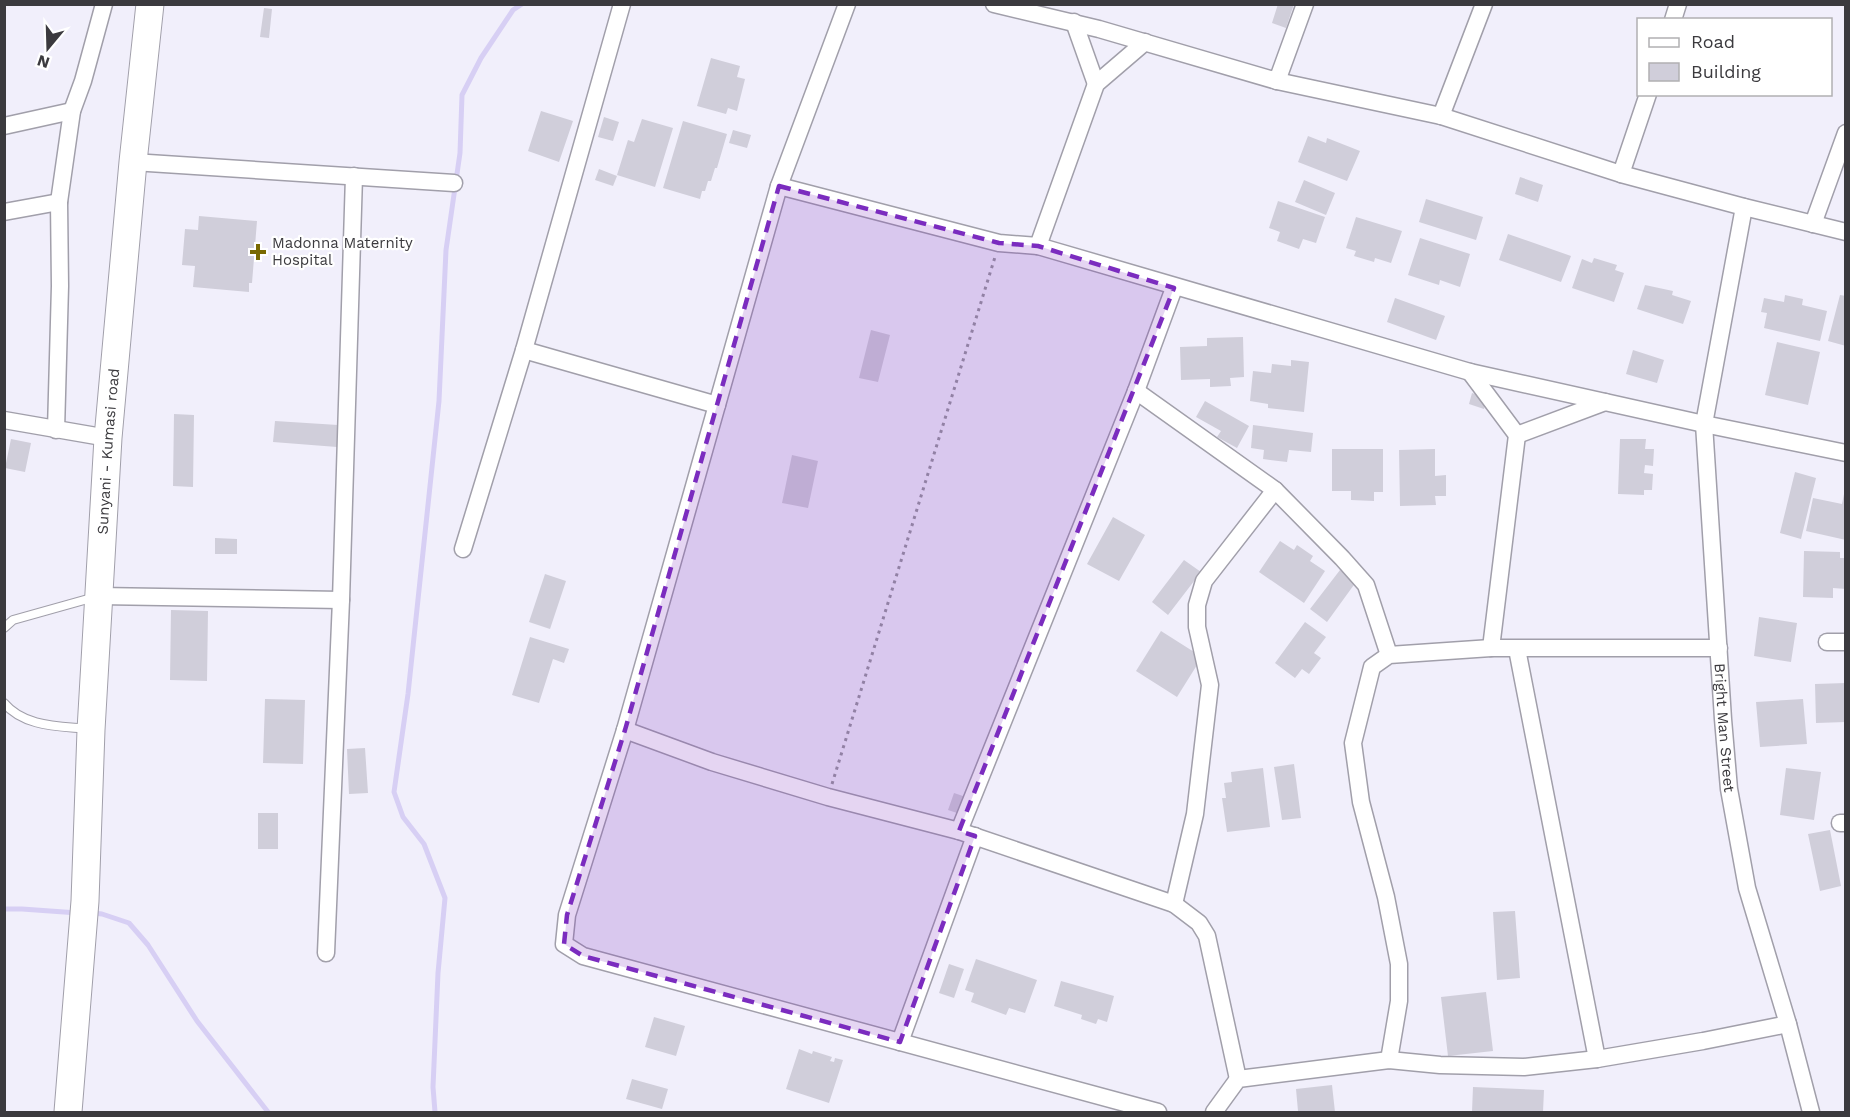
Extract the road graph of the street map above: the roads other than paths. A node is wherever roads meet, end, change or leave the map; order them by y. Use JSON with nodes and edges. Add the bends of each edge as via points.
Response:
{"nodes":[{"id":1,"x":104,"y":4,"type":"edge"},
{"id":2,"x":150,"y":4,"type":"edge"},
{"id":3,"x":622,"y":4,"type":"edge"},
{"id":4,"x":846,"y":4,"type":"edge"},
{"id":5,"x":994,"y":4,"type":"edge"},
{"id":6,"x":1305,"y":4,"type":"edge"},
{"id":7,"x":1484,"y":4,"type":"edge"},
{"id":8,"x":1042,"y":10,"type":"edge"},
{"id":9,"x":1074,"y":22,"type":"junction"},
{"id":10,"x":1145,"y":42,"type":"junction"},
{"id":11,"x":1277,"y":81,"type":"junction"},
{"id":12,"x":1096,"y":84,"type":"junction"},
{"id":13,"x":1647,"y":96,"type":"edge"},
{"id":14,"x":72,"y":111,"type":"junction"},
{"id":15,"x":1441,"y":116,"type":"junction"},
{"id":16,"x":4,"y":126,"type":"edge"},
{"id":17,"x":1845,"y":133,"type":"edge"},
{"id":18,"x":133,"y":162,"type":"junction"},
{"id":19,"x":1621,"y":174,"type":"junction"},
{"id":20,"x":354,"y":176,"type":"junction"},
{"id":21,"x":454,"y":183,"type":"dead end"},
{"id":22,"x":779,"y":186,"type":"junction"},
{"id":23,"x":58,"y":202,"type":"junction"},
{"id":24,"x":1744,"y":207,"type":"junction"},
{"id":25,"x":4,"y":212,"type":"edge"},
{"id":26,"x":1813,"y":224,"type":"junction"},
{"id":27,"x":1845,"y":232,"type":"edge"},
{"id":28,"x":1038,"y":246,"type":"junction"},
{"id":29,"x":1174,"y":288,"type":"junction"},
{"id":30,"x":524,"y":350,"type":"junction"},
{"id":31,"x":1470,"y":372,"type":"junction"},
{"id":32,"x":1136,"y":391,"type":"junction"},
{"id":33,"x":1605,"y":402,"type":"junction"},
{"id":34,"x":717,"y":405,"type":"junction"},
{"id":35,"x":4,"y":420,"type":"edge"},
{"id":36,"x":1704,"y":424,"type":"junction"},
{"id":37,"x":56,"y":430,"type":"junction"},
{"id":38,"x":1516,"y":435,"type":"junction"},
{"id":39,"x":108,"y":438,"type":"junction"},
{"id":40,"x":1845,"y":453,"type":"edge"},
{"id":41,"x":1275,"y":490,"type":"junction"},
{"id":42,"x":463,"y":549,"type":"dead end"},
{"id":43,"x":99,"y":596,"type":"junction"},
{"id":44,"x":341,"y":600,"type":"junction"},
{"id":45,"x":4,"y":628,"type":"edge"},
{"id":46,"x":1827,"y":642,"type":"dead end"},
{"id":47,"x":1845,"y":642,"type":"edge"},
{"id":48,"x":1491,"y":648,"type":"junction"},
{"id":49,"x":1719,"y":648,"type":"junction"},
{"id":50,"x":1517,"y":649,"type":"junction"},
{"id":51,"x":1389,"y":655,"type":"junction"},
{"id":52,"x":4,"y":703,"type":"edge"},
{"id":53,"x":91,"y":730,"type":"junction"},
{"id":54,"x":625,"y":730,"type":"junction"},
{"id":55,"x":967,"y":834,"type":"junction"},
{"id":56,"x":1174,"y":904,"type":"junction"},
{"id":57,"x":326,"y":952,"type":"dead end"},
{"id":58,"x":1788,"y":1024,"type":"junction"},
{"id":59,"x":900,"y":1042,"type":"junction"},
{"id":60,"x":1597,"y":1059,"type":"junction"},
{"id":61,"x":1389,"y":1060,"type":"junction"},
{"id":62,"x":1238,"y":1079,"type":"junction"},
{"id":63,"x":68,"y":1113,"type":"edge"},
{"id":64,"x":1158,"y":1113,"type":"edge"},
{"id":65,"x":1214,"y":1113,"type":"edge"},
{"id":66,"x":1811,"y":1113,"type":"edge"}],
"edges":[{"from":1,"to":14,"type":"street"},
{"from":2,"to":18,"type":"main road","name":"Sunyani - Kumasi road"},
{"from":3,"to":30,"type":"street"},
{"from":4,"to":22,"type":"street"},
{"from":5,"to":8,"type":"street"},
{"from":6,"to":11,"type":"street"},
{"from":7,"to":15,"type":"street"},
{"from":8,"to":9,"type":"street"},
{"from":9,"to":10,"type":"street"},
{"from":9,"to":12,"type":"street"},
{"from":10,"to":11,"type":"street"},
{"from":10,"to":12,"type":"street"},
{"from":11,"to":15,"type":"street"},
{"from":12,"to":28,"type":"street"},
{"from":13,"to":19,"type":"street"},
{"from":14,"to":16,"type":"street"},
{"from":14,"to":23,"type":"street"},
{"from":15,"to":19,"type":"street"},
{"from":17,"to":26,"type":"street"},
{"from":18,"to":20,"type":"street"},
{"from":18,"to":39,"type":"main road","name":"Sunyani - Kumasi road"},
{"from":19,"to":24,"type":"street"},
{"from":20,"to":21,"type":"street"},
{"from":20,"to":44,"type":"street"},
{"from":22,"to":28,"type":"street","via":[[999,243]]},
{"from":22,"to":34,"type":"street"},
{"from":23,"to":25,"type":"street"},
{"from":23,"to":37,"type":"street"},
{"from":24,"to":26,"type":"street"},
{"from":24,"to":36,"type":"street","name":"Bright Man Street"},
{"from":26,"to":27,"type":"street"},
{"from":28,"to":29,"type":"street"},
{"from":29,"to":31,"type":"street"},
{"from":29,"to":32,"type":"street"},
{"from":30,"to":34,"type":"street"},
{"from":30,"to":42,"type":"street"},
{"from":31,"to":33,"type":"street"},
{"from":31,"to":38,"type":"street"},
{"from":32,"to":41,"type":"street"},
{"from":32,"to":55,"type":"street"},
{"from":33,"to":36,"type":"street"},
{"from":33,"to":38,"type":"street"},
{"from":34,"to":54,"type":"street"},
{"from":35,"to":37,"type":"street"},
{"from":36,"to":40,"type":"street"},
{"from":36,"to":49,"type":"street","name":"Bright Man Street"},
{"from":37,"to":39,"type":"street"},
{"from":38,"to":48,"type":"street"},
{"from":39,"to":43,"type":"main road","name":"Sunyani - Kumasi road"},
{"from":41,"to":51,"type":"street","via":[[1366,585]]},
{"from":41,"to":56,"type":"street","via":[[1204,580],[1197,605],[1197,627],[1210,685],[1195,814]]},
{"from":43,"to":44,"type":"street"},
{"from":43,"to":45,"type":"lane","via":[[13,620]]},
{"from":43,"to":53,"type":"main road","name":"Sunyani - Kumasi road"},
{"from":44,"to":57,"type":"street"},
{"from":46,"to":47,"type":"street"},
{"from":48,"to":50,"type":"street"},
{"from":48,"to":51,"type":"street"},
{"from":49,"to":50,"type":"street"},
{"from":49,"to":58,"type":"street","name":"Bright Man Street","via":[[1729,789],[1747,888]]},
{"from":50,"to":60,"type":"street"},
{"from":51,"to":61,"type":"street","via":[[1372,667],[1353,743],[1361,802],[1400,964],[1399,1001]]},
{"from":52,"to":53,"type":"lane","via":[[36,723]]},
{"from":53,"to":63,"type":"main road","name":"Sunyani - Kumasi road","via":[[84,914]]},
{"from":54,"to":55,"type":"street","via":[[712,762]]},
{"from":54,"to":59,"type":"street","via":[[567,915],[564,944],[583,956]]},
{"from":55,"to":56,"type":"street"},
{"from":55,"to":59,"type":"street"},
{"from":56,"to":62,"type":"street","via":[[1199,923],[1207,936]]},
{"from":58,"to":60,"type":"street"},
{"from":58,"to":66,"type":"street","name":"Bright Man Street"},
{"from":59,"to":64,"type":"street"},
{"from":60,"to":61,"type":"street","via":[[1524,1068]]},
{"from":61,"to":62,"type":"street"},
{"from":62,"to":65,"type":"street"}]}
